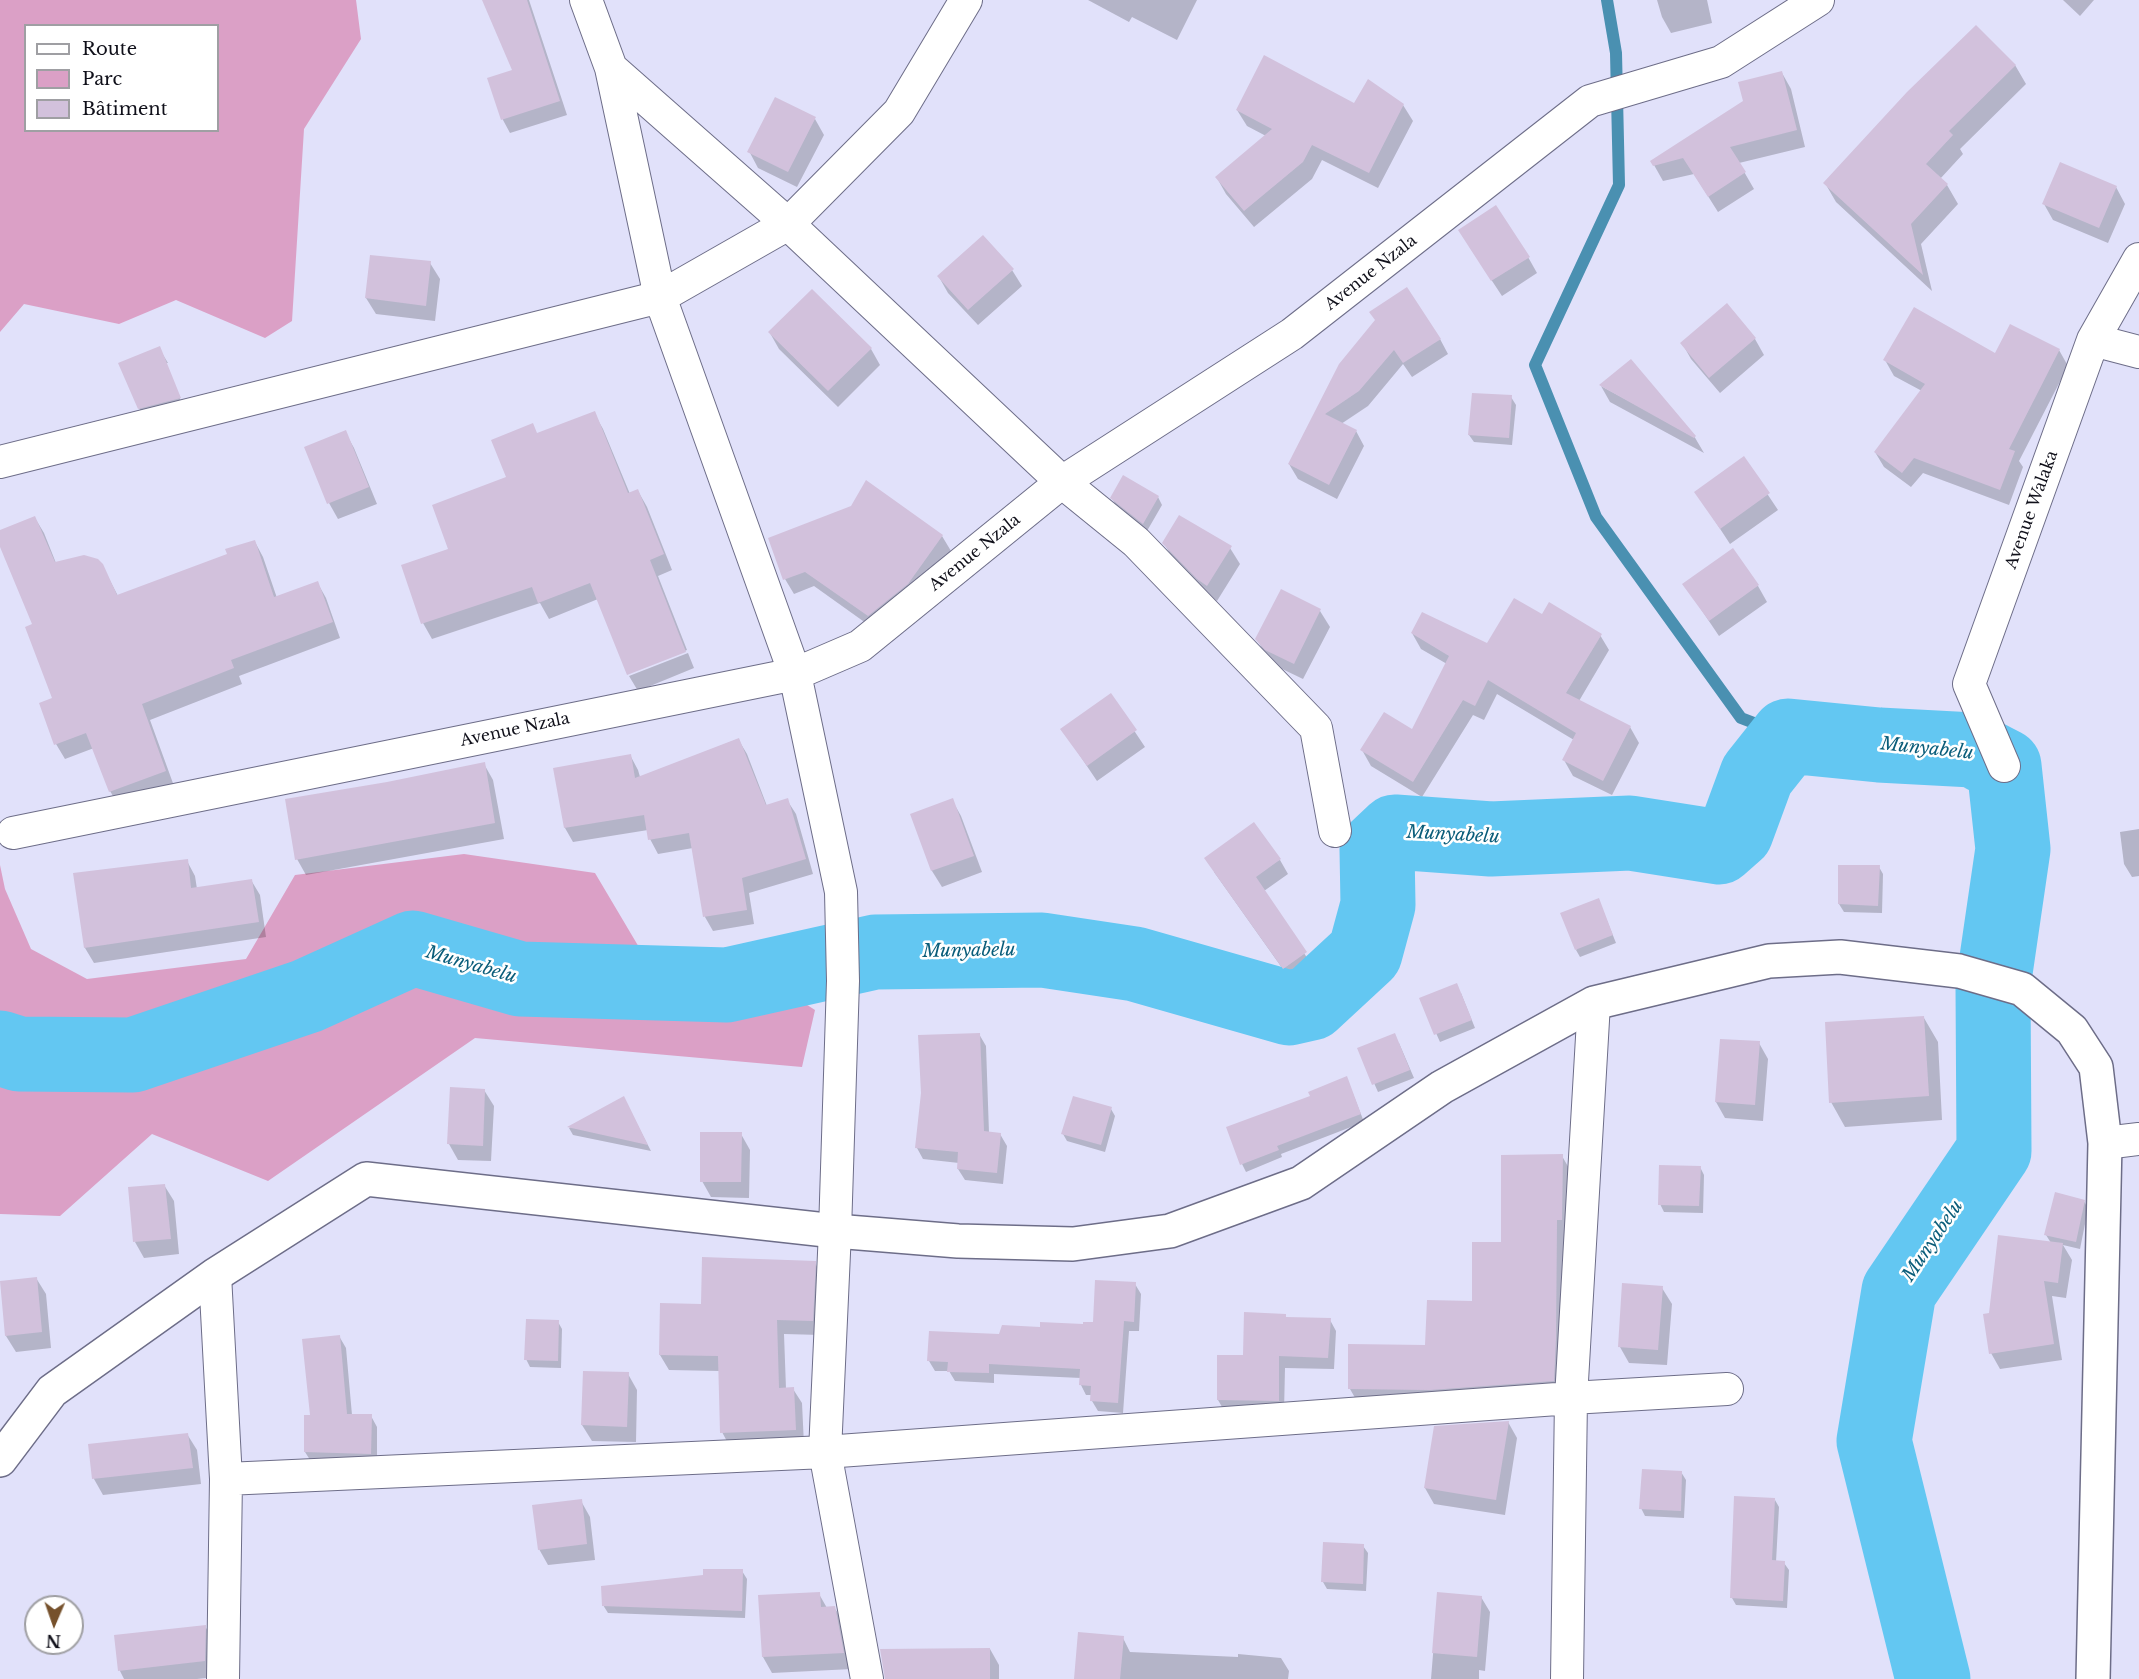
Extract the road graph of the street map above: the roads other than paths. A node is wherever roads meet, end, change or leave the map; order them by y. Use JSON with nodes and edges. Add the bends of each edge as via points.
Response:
{"nodes":[{"id":1,"x":586,"y":0,"type":"edge"},
{"id":2,"x":966,"y":0,"type":"edge"},
{"id":3,"x":1818,"y":0,"type":"edge"},
{"id":4,"x":611,"y":68,"type":"junction"},
{"id":5,"x":788,"y":224,"type":"junction"},
{"id":6,"x":2139,"y":259,"type":"edge"},
{"id":7,"x":660,"y":297,"type":"junction"},
{"id":8,"x":2093,"y":340,"type":"junction"},
{"id":9,"x":2139,"y":352,"type":"edge"},
{"id":10,"x":0,"y":462,"type":"edge"},
{"id":11,"x":1062,"y":482,"type":"junction"},
{"id":12,"x":795,"y":674,"type":"junction"},
{"id":13,"x":2004,"y":766,"type":"dead end"},
{"id":14,"x":1335,"y":831,"type":"dead end"},
{"id":15,"x":13,"y":832,"type":"dead end"},
{"id":16,"x":1594,"y":1003,"type":"junction"},
{"id":17,"x":2139,"y":1139,"type":"edge"},
{"id":18,"x":2105,"y":1143,"type":"junction"},
{"id":19,"x":835,"y":1231,"type":"junction"},
{"id":20,"x":215,"y":1275,"type":"junction"},
{"id":21,"x":1727,"y":1389,"type":"dead end"},
{"id":22,"x":1571,"y":1398,"type":"junction"},
{"id":23,"x":825,"y":1452,"type":"junction"},
{"id":24,"x":0,"y":1460,"type":"edge"},
{"id":25,"x":226,"y":1479,"type":"junction"},
{"id":26,"x":223,"y":1679,"type":"edge"},
{"id":27,"x":867,"y":1679,"type":"edge"},
{"id":28,"x":1567,"y":1679,"type":"edge"},
{"id":29,"x":2093,"y":1679,"type":"edge"}],
"edges":[{"from":1,"to":4,"type":"street"},
{"from":2,"to":5,"type":"street","via":[[899,112]]},
{"from":3,"to":11,"type":"street","name":"Avenue Nzala","via":[[1721,62],[1590,101],[1292,334]]},
{"from":4,"to":5,"type":"street"},
{"from":4,"to":7,"type":"street"},
{"from":5,"to":7,"type":"street"},
{"from":5,"to":11,"type":"street"},
{"from":6,"to":8,"type":"street","name":"Avenue Walaka"},
{"from":7,"to":10,"type":"street"},
{"from":7,"to":12,"type":"street"},
{"from":8,"to":9,"type":"street"},
{"from":8,"to":13,"type":"street","name":"Avenue Walaka","via":[[1969,684]]},
{"from":11,"to":12,"type":"street","name":"Avenue Nzala","via":[[860,646]]},
{"from":11,"to":14,"type":"street","via":[[1136,542],[1316,728]]},
{"from":12,"to":15,"type":"street","name":"Avenue Nzala"},
{"from":12,"to":19,"type":"street","via":[[841,892],[843,981]]},
{"from":16,"to":18,"type":"street","via":[[1769,960],[1840,957],[1959,971],[2022,988],[2072,1030],[2096,1067]]},
{"from":16,"to":19,"type":"street","via":[[1442,1087],[1301,1183],[1170,1231],[1073,1244],[957,1241]]},
{"from":16,"to":22,"type":"street"},
{"from":17,"to":18,"type":"street"},
{"from":18,"to":29,"type":"street"},
{"from":19,"to":20,"type":"street","via":[[366,1179]]},
{"from":19,"to":23,"type":"street"},
{"from":20,"to":24,"type":"street","via":[[52,1391]]},
{"from":20,"to":25,"type":"street"},
{"from":21,"to":22,"type":"street"},
{"from":22,"to":23,"type":"street"},
{"from":22,"to":28,"type":"street"},
{"from":23,"to":25,"type":"street"},
{"from":23,"to":27,"type":"street"},
{"from":25,"to":26,"type":"street"}]}
